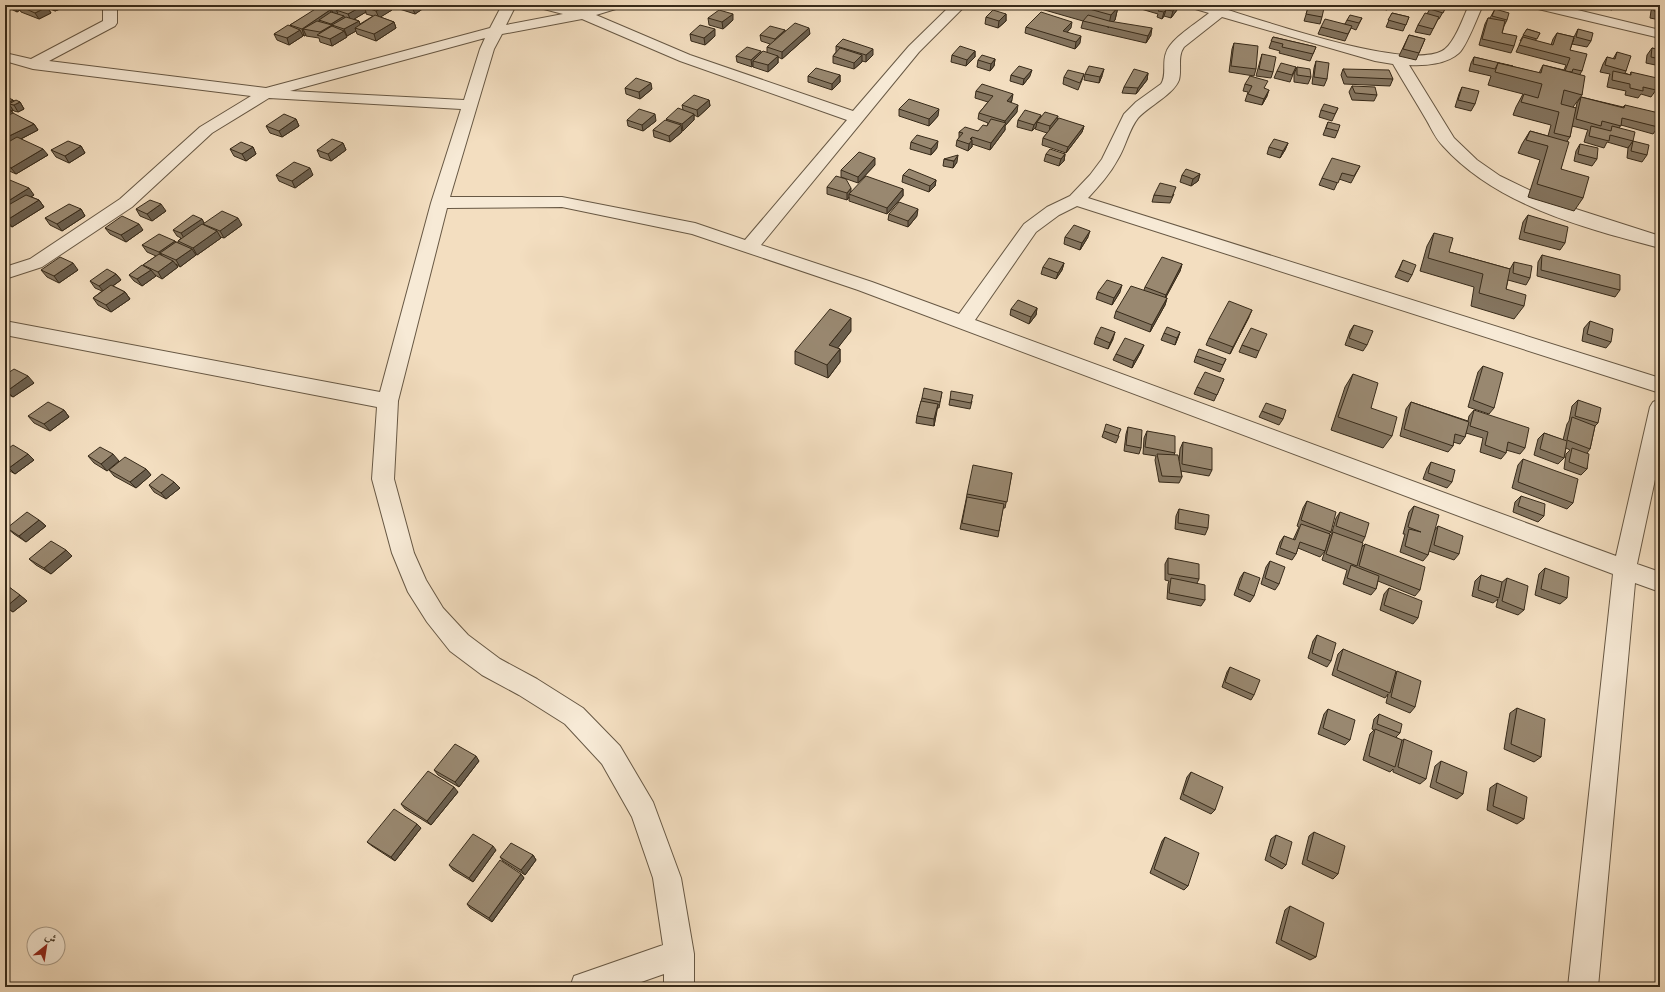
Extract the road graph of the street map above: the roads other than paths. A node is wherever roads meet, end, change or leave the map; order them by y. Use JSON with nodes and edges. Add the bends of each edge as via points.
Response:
{"nodes":[{"id":1,"x":110,"y":5,"type":"edge"},
{"id":2,"x":509,"y":5,"type":"edge"},
{"id":3,"x":544,"y":5,"type":"edge"},
{"id":4,"x":614,"y":5,"type":"edge"},
{"id":5,"x":959,"y":5,"type":"edge"},
{"id":6,"x":1197,"y":5,"type":"edge"},
{"id":7,"x":1476,"y":5,"type":"edge"},
{"id":8,"x":1539,"y":5,"type":"edge"},
{"id":9,"x":1220,"y":12,"type":"junction"},
{"id":10,"x":583,"y":14,"type":"junction"},
{"id":11,"x":496,"y":31,"type":"junction"},
{"id":12,"x":1660,"y":34,"type":"edge"},
{"id":13,"x":5,"y":57,"type":"edge"},
{"id":14,"x":1399,"y":61,"type":"junction"},
{"id":15,"x":33,"y":64,"type":"junction"},
{"id":16,"x":267,"y":93,"type":"junction"},
{"id":17,"x":470,"y":105,"type":"junction"},
{"id":18,"x":857,"y":118,"type":"junction"},
{"id":19,"x":1076,"y":200,"type":"junction"},
{"id":20,"x":440,"y":203,"type":"junction"},
{"id":21,"x":1660,"y":242,"type":"edge"},
{"id":22,"x":750,"y":246,"type":"junction"},
{"id":23,"x":5,"y":273,"type":"edge"},
{"id":24,"x":963,"y":322,"type":"junction"},
{"id":25,"x":5,"y":328,"type":"edge"},
{"id":26,"x":1660,"y":386,"type":"edge"},
{"id":27,"x":388,"y":401,"type":"junction"},
{"id":28,"x":1660,"y":407,"type":"edge"},
{"id":29,"x":1625,"y":568,"type":"junction"},
{"id":30,"x":1660,"y":582,"type":"edge"},
{"id":31,"x":679,"y":954,"type":"junction"},
{"id":32,"x":585,"y":987,"type":"edge"},
{"id":33,"x":680,"y":987,"type":"edge"},
{"id":34,"x":1583,"y":987,"type":"edge"}],
"edges":[{"from":1,"to":15,"type":"street","via":[[110,23]]},
{"from":2,"to":11,"type":"street"},
{"from":3,"to":10,"type":"street"},
{"from":4,"to":10,"type":"street"},
{"from":5,"to":18,"type":"street","via":[[914,49]]},
{"from":6,"to":9,"type":"street"},
{"from":7,"to":14,"type":"street","via":[[1455,49],[1432,59]]},
{"from":8,"to":12,"type":"street"},
{"from":9,"to":14,"type":"street","via":[[1306,38]]},
{"from":9,"to":19,"type":"street","via":[[1179,44],[1173,53],[1170,80],[1166,87],[1130,117],[1110,159]]},
{"from":10,"to":11,"type":"street"},
{"from":10,"to":18,"type":"street","via":[[685,58]]},
{"from":11,"to":16,"type":"street"},
{"from":11,"to":17,"type":"street","via":[[487,49]]},
{"from":13,"to":15,"type":"street"},
{"from":14,"to":21,"type":"street","via":[[1449,143],[1468,161],[1534,201],[1578,218]]},
{"from":15,"to":16,"type":"street"},
{"from":16,"to":17,"type":"street"},
{"from":16,"to":23,"type":"street","via":[[206,130],[126,203],[36,263]]},
{"from":17,"to":20,"type":"street"},
{"from":18,"to":22,"type":"street"},
{"from":19,"to":24,"type":"street","via":[[1052,211],[1030,228]]},
{"from":19,"to":26,"type":"street"},
{"from":20,"to":22,"type":"street","via":[[562,202],[695,229]]},
{"from":20,"to":27,"type":"street"},
{"from":22,"to":24,"type":"street"},
{"from":24,"to":29,"type":"street"},
{"from":25,"to":27,"type":"street"},
{"from":27,"to":31,"type":"street","via":[[383,479],[403,554],[416,585],[435,615],[459,643],[491,667],[574,716],[611,755],[644,811],[667,878]]},
{"from":28,"to":29,"type":"street"},
{"from":29,"to":30,"type":"street"},
{"from":29,"to":34,"type":"street"},
{"from":31,"to":32,"type":"street"},
{"from":31,"to":33,"type":"street"}]}
